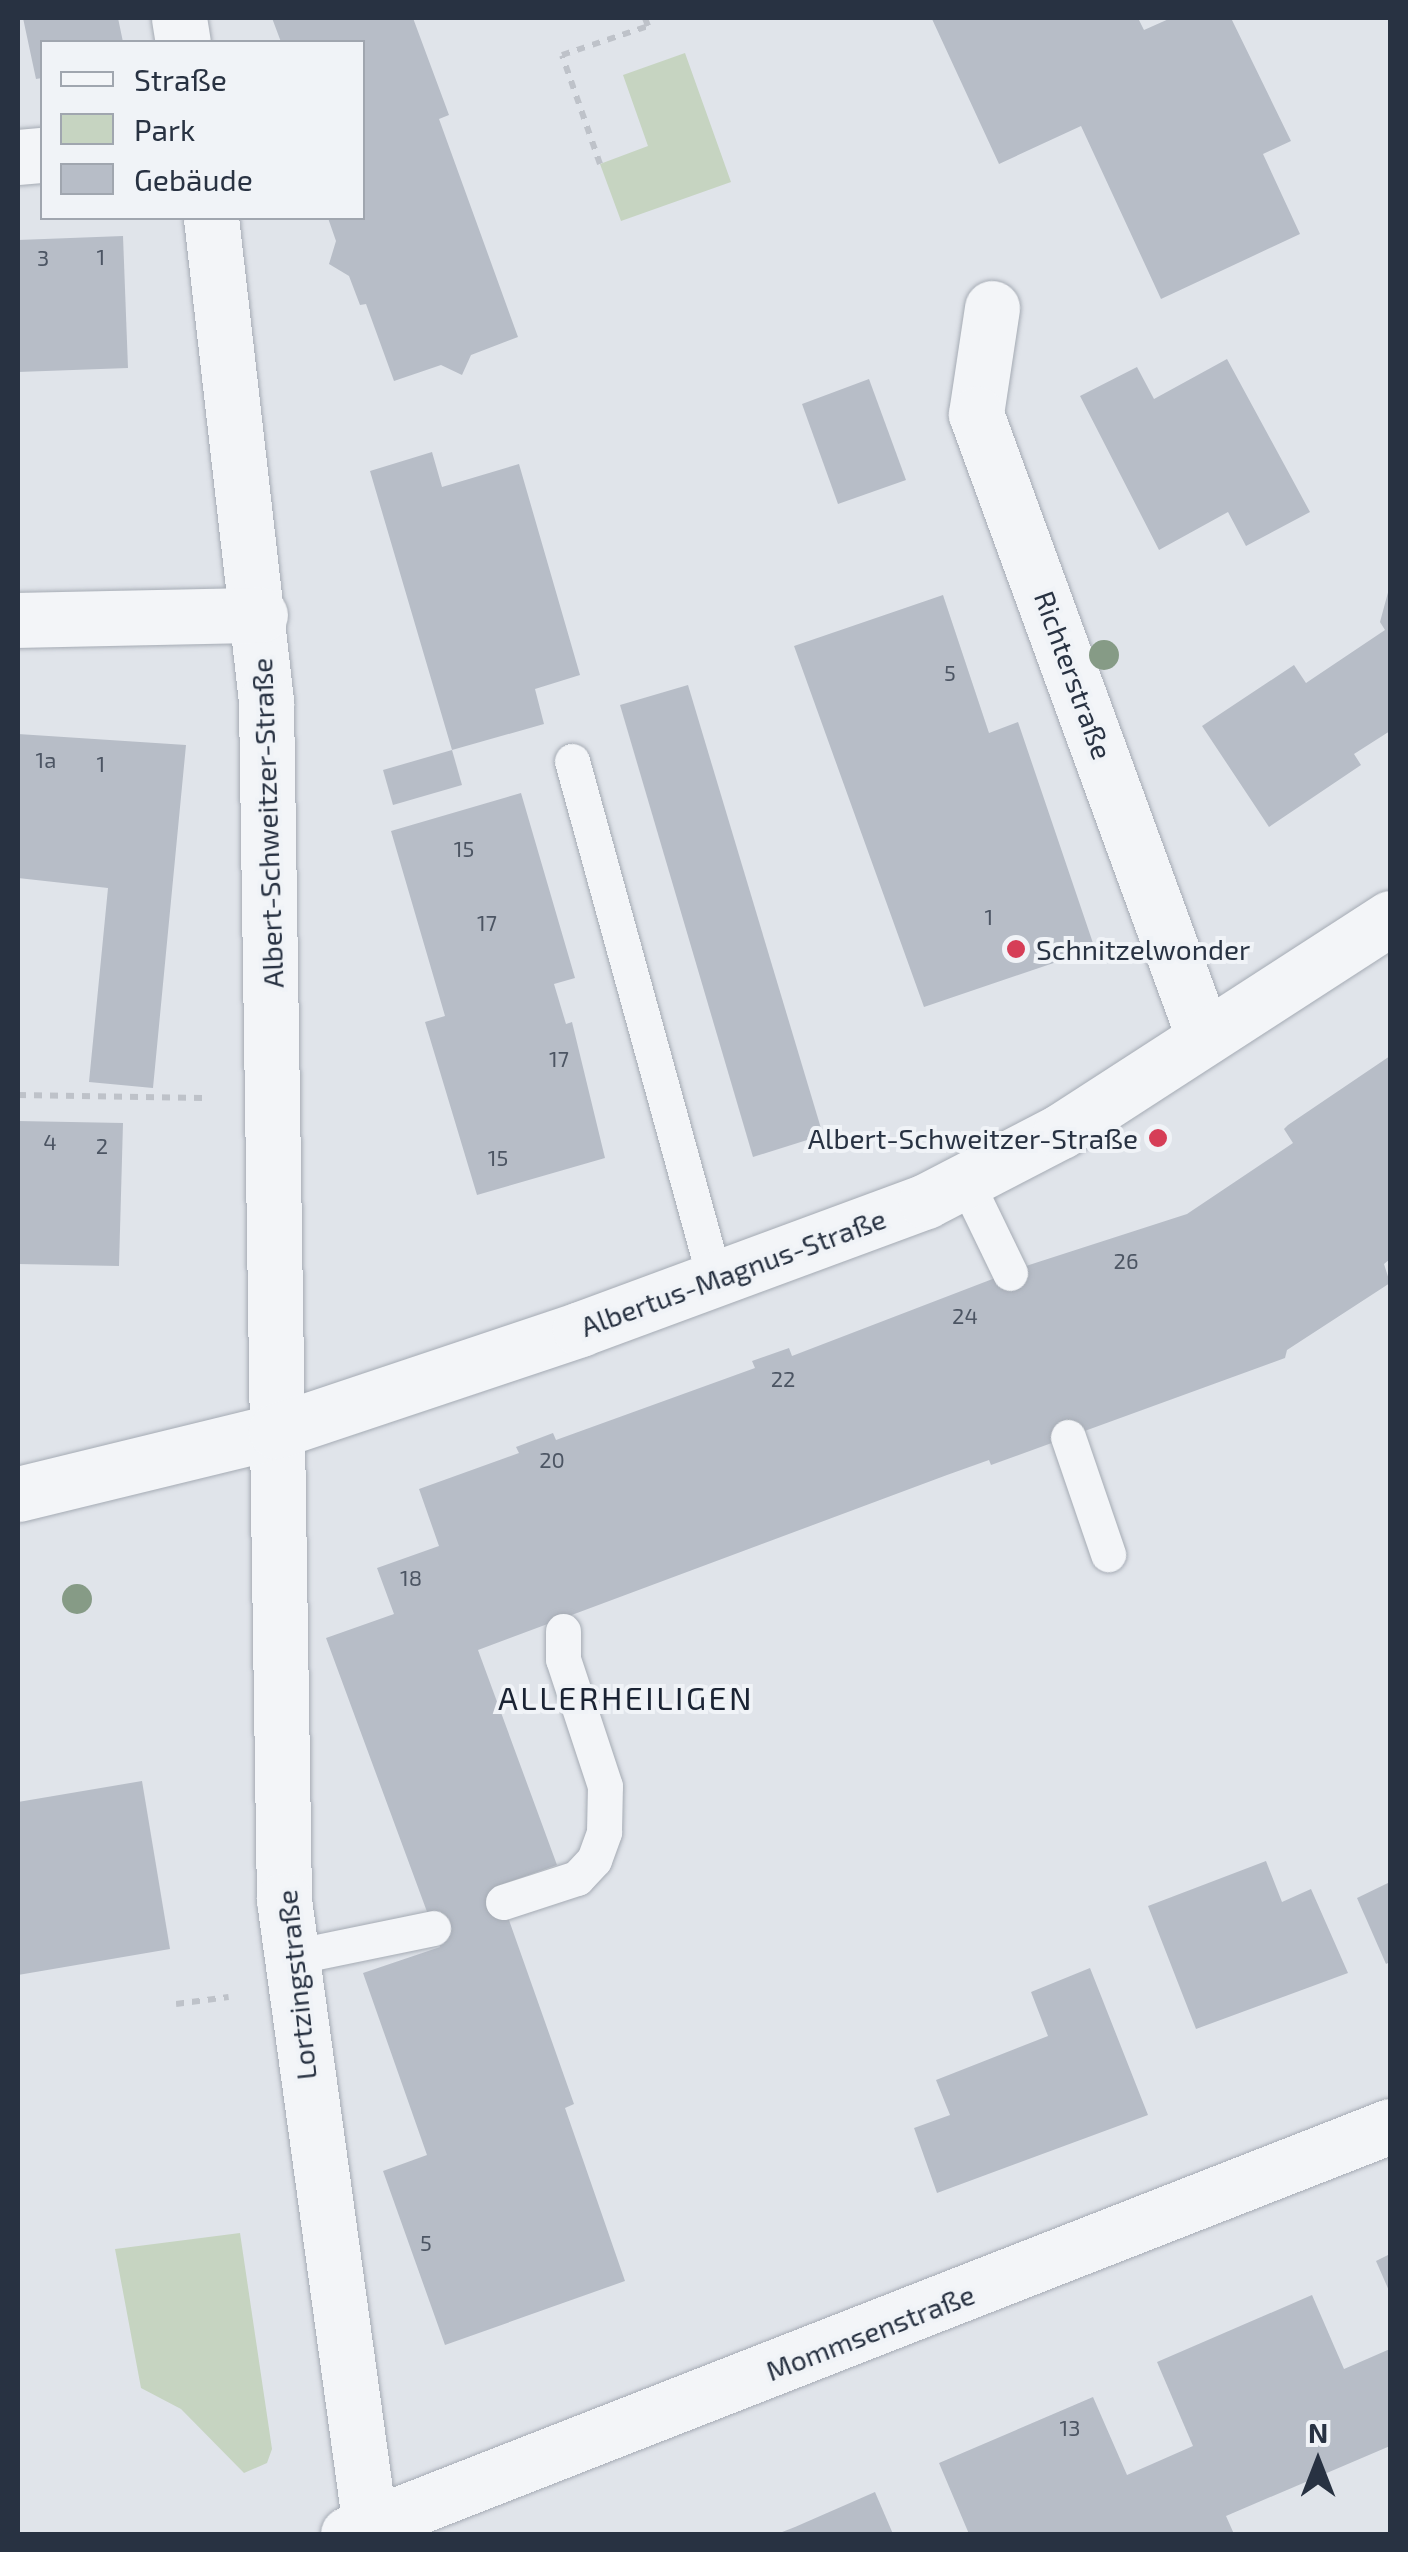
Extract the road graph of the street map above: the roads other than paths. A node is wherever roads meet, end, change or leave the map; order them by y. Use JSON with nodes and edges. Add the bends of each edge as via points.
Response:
{"nodes":[{"id":1,"x":211,"y":220,"type":"edge"},
{"id":2,"x":992,"y":308,"type":"dead end"},
{"id":3,"x":260,"y":615,"type":"junction"},
{"id":4,"x":18,"y":620,"type":"edge"},
{"id":5,"x":572,"y":761,"type":"dead end"},
{"id":6,"x":1390,"y":918,"type":"edge"},
{"id":7,"x":1204,"y":1038,"type":"junction"},
{"id":8,"x":966,"y":1182,"type":"junction"},
{"id":9,"x":1010,"y":1273,"type":"dead end"},
{"id":10,"x":715,"y":1280,"type":"junction"},
{"id":11,"x":276,"y":1431,"type":"junction"},
{"id":12,"x":1068,"y":1437,"type":"dead end"},
{"id":13,"x":18,"y":1494,"type":"edge"},
{"id":14,"x":1108,"y":1554,"type":"dead end"},
{"id":15,"x":563,"y":1631,"type":"dead end"},
{"id":16,"x":502,"y":1902,"type":"dead end"},
{"id":17,"x":433,"y":1928,"type":"dead end"},
{"id":18,"x":292,"y":1957,"type":"junction"},
{"id":19,"x":1390,"y":2126,"type":"edge"},
{"id":20,"x":363,"y":2533,"type":"edge"}],
"edges":[{"from":1,"to":3,"type":"street","name":"Albert-Schweitzer-Straße"},
{"from":2,"to":7,"type":"street","name":"Richterstraße","via":[[976,414]]},
{"from":3,"to":4,"type":"street"},
{"from":3,"to":11,"type":"street","name":"Albert-Schweitzer-Straße","via":[[275,1099]]},
{"from":5,"to":10,"type":"lane"},
{"from":6,"to":7,"type":"street","name":"Albertus-Magnus-Straße"},
{"from":7,"to":8,"type":"street","name":"Albertus-Magnus-Straße","via":[[1061,1131]]},
{"from":8,"to":9,"type":"lane"},
{"from":8,"to":10,"type":"street","name":"Albertus-Magnus-Straße"},
{"from":10,"to":11,"type":"street","name":"Albertus-Magnus-Straße"},
{"from":11,"to":13,"type":"street","name":"Albertus-Magnus-Straße"},
{"from":11,"to":18,"type":"street","name":"Lortzingstraße","via":[[284,1900]]},
{"from":12,"to":14,"type":"lane"},
{"from":15,"to":16,"type":"lane","via":[[563,1659],[605,1786],[604,1832],[594,1860],[576,1878]]},
{"from":17,"to":18,"type":"lane"},
{"from":18,"to":20,"type":"street","name":"Lortzingstraße"},
{"from":19,"to":20,"type":"street","name":"Mommsenstraße"}]}
